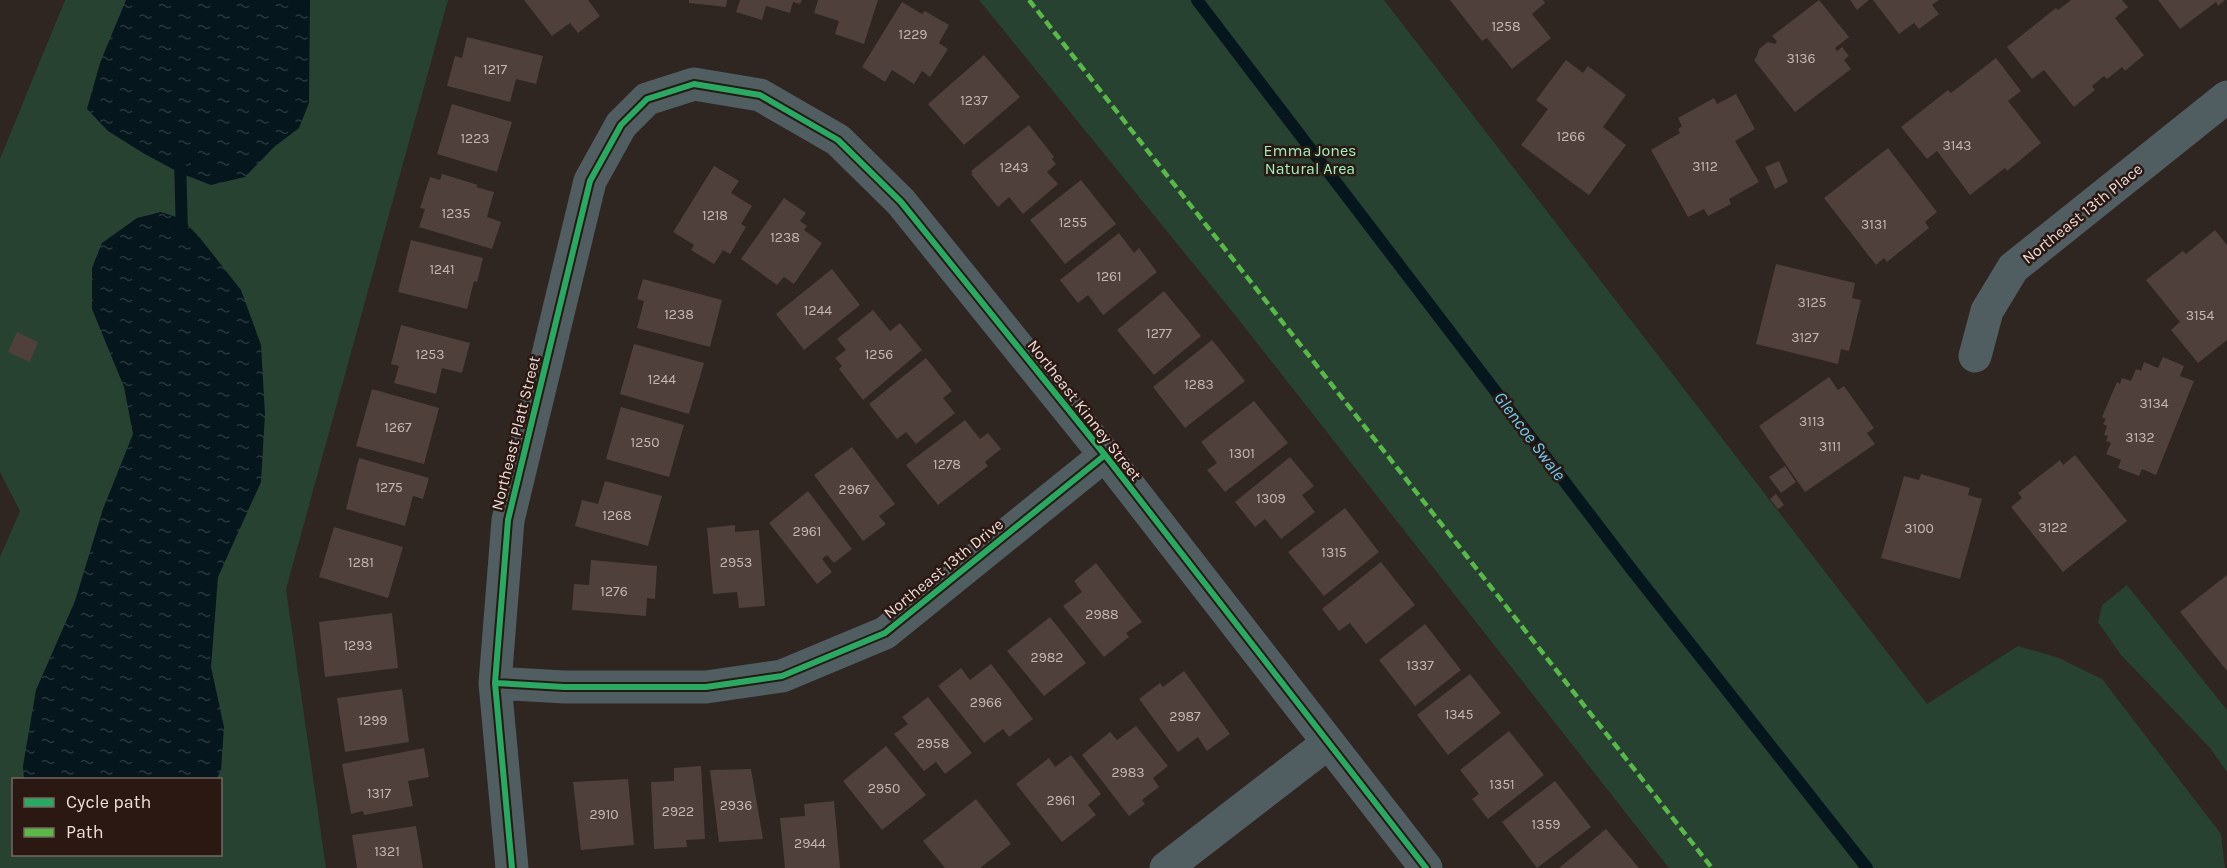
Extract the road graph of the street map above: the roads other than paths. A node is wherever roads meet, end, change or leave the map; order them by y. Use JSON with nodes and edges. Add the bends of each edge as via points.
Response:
{"nodes":[{"id":1,"x":2227,"y":97,"type":"edge"},
{"id":2,"x":647,"y":99,"type":"joint"},
{"id":3,"x":1975,"y":356,"type":"dead end"},
{"id":4,"x":1105,"y":455,"type":"junction"},
{"id":5,"x":495,"y":683,"type":"junction"},
{"id":6,"x":1328,"y":743,"type":"junction"},
{"id":7,"x":512,"y":868,"type":"edge"},
{"id":8,"x":1166,"y":868,"type":"edge"},
{"id":9,"x":1426,"y":868,"type":"edge"}],
"edges":[{"from":1,"to":3,"type":"street","name":"Northeast 13th Place","via":[[2013,268],[1987,311]]},
{"from":2,"to":4,"type":"street","name":"Northeast Kinney Street","via":[[694,84],[760,95],[838,140],[901,202]]},
{"from":2,"to":5,"type":"street","name":"Northeast Platt Street","via":[[621,125],[590,181],[508,520]]},
{"from":4,"to":5,"type":"street","name":"Northeast 13th Drive","via":[[885,633],[782,676],[706,687]]},
{"from":4,"to":6,"type":"street","name":"Northeast Kinney Street"},
{"from":5,"to":7,"type":"street","name":"Northeast Platt Street"},
{"from":6,"to":8,"type":"street"},
{"from":6,"to":9,"type":"street","name":"Northeast Kinney Street"}]}
